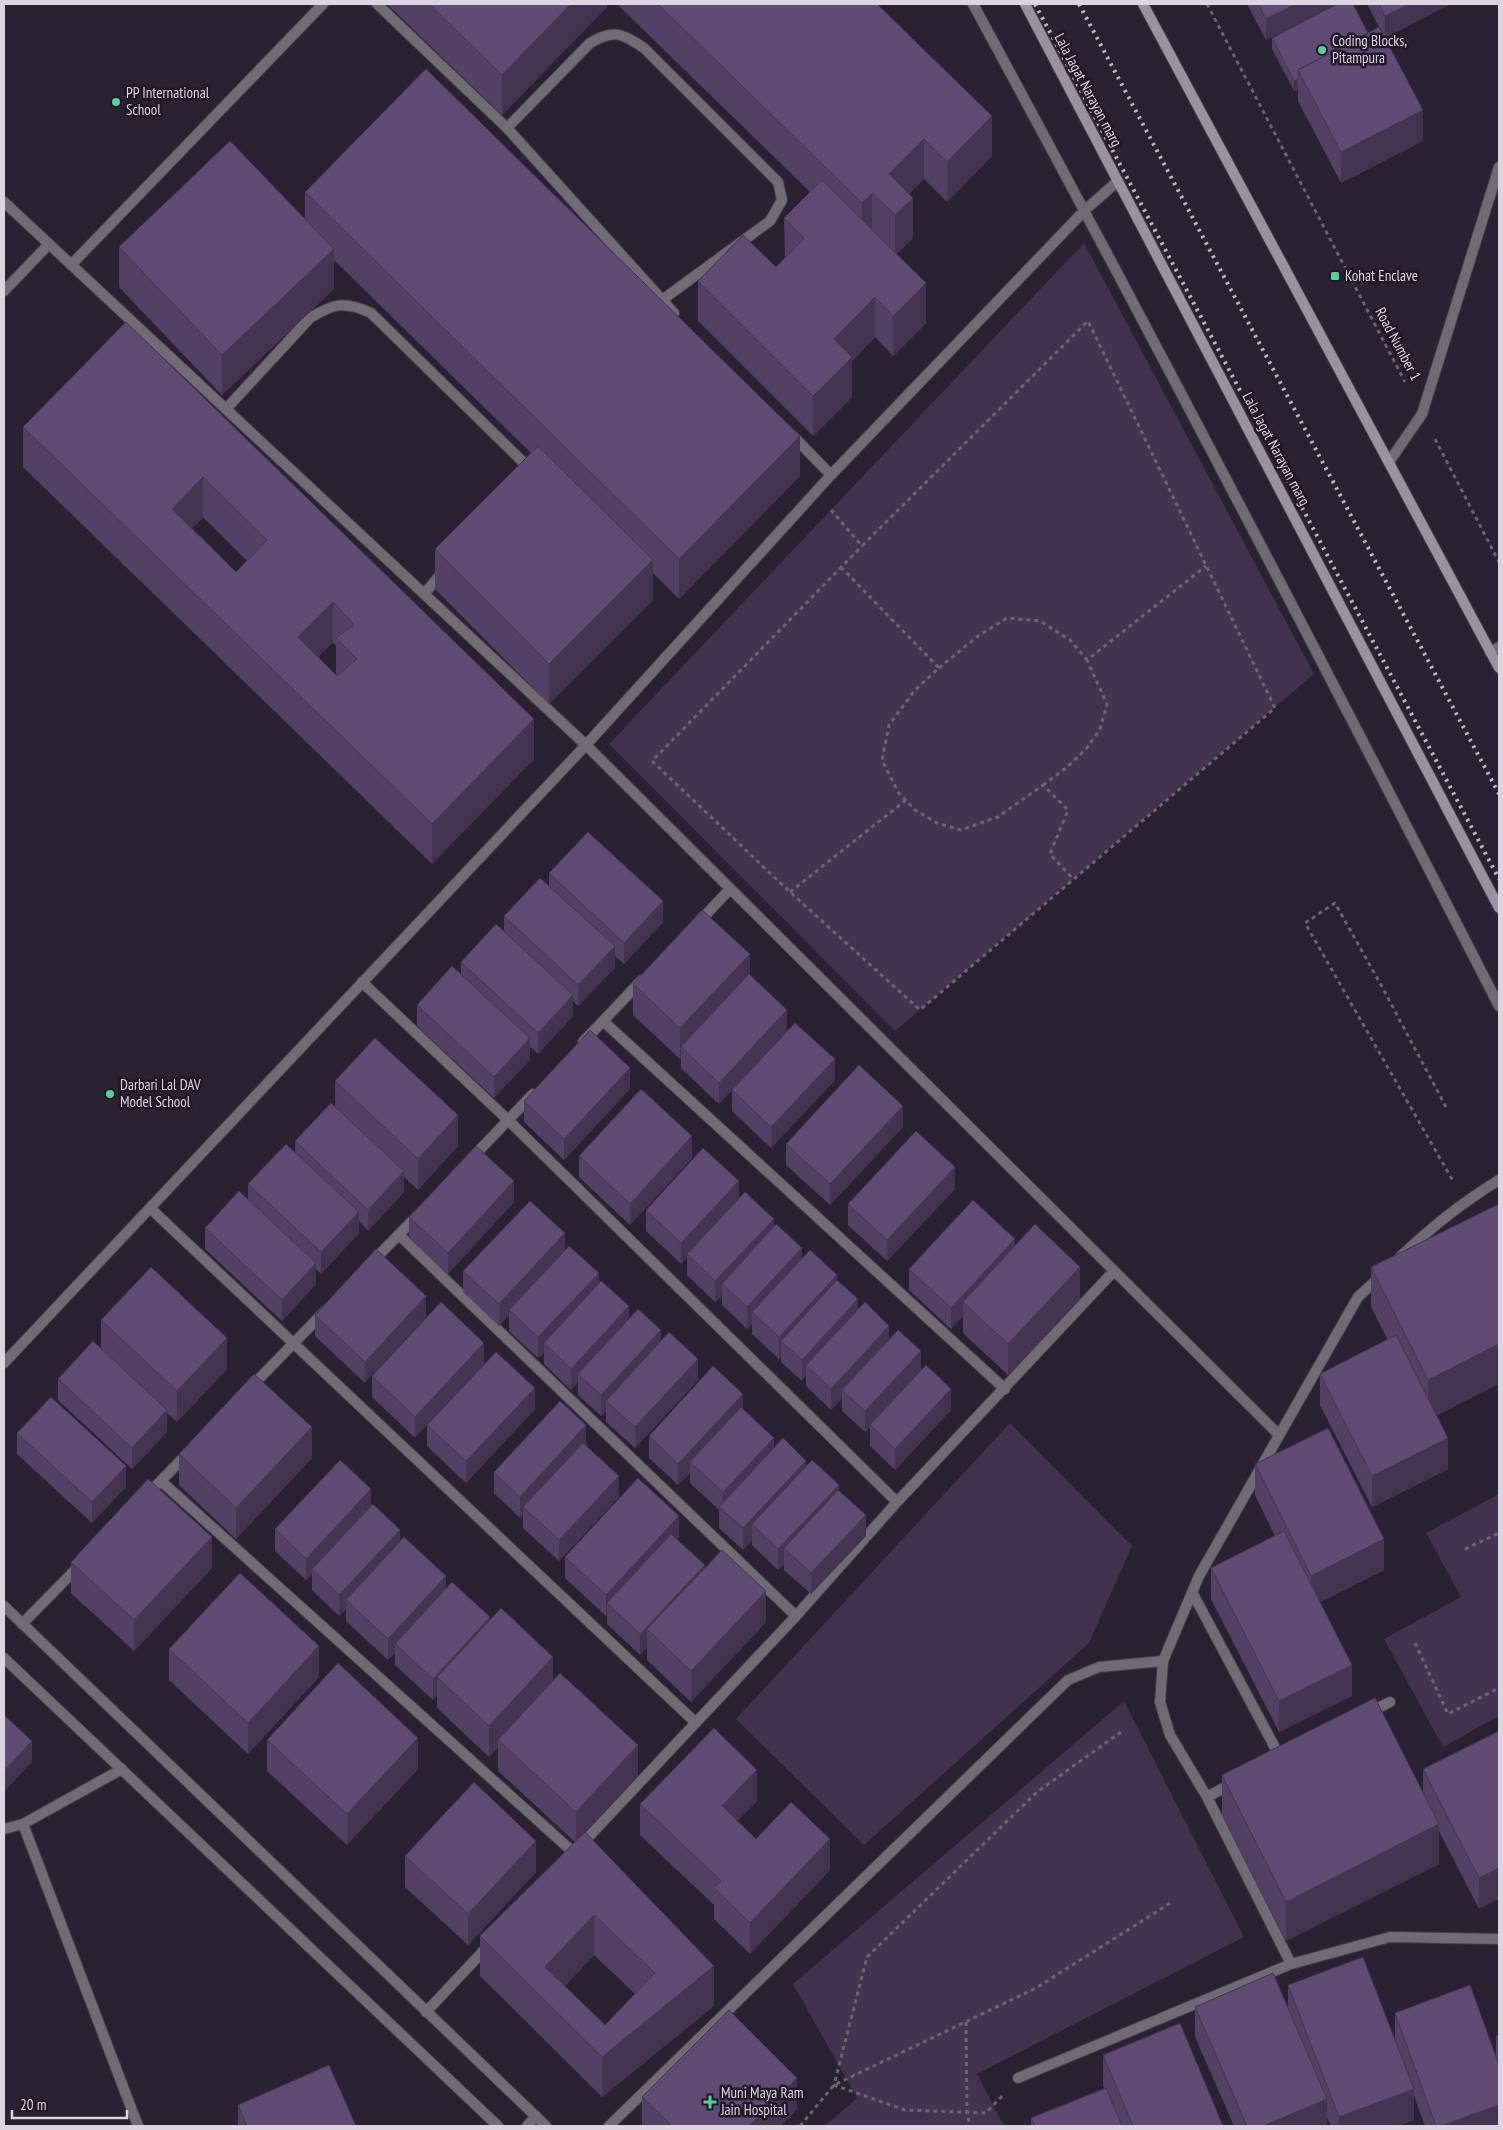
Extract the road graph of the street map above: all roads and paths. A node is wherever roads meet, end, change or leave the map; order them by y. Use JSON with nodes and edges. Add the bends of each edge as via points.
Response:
{"nodes":[{"id":1,"x":323,"y":4,"type":"edge"},
{"id":2,"x":377,"y":4,"type":"edge"},
{"id":3,"x":973,"y":4,"type":"edge"},
{"id":4,"x":1025,"y":4,"type":"edge"},
{"id":5,"x":1143,"y":4,"type":"edge"},
{"id":6,"x":1208,"y":4,"type":"edge"},
{"id":7,"x":507,"y":128,"type":"junction"},
{"id":8,"x":1499,"y":167,"type":"edge"},
{"id":9,"x":1118,"y":181,"type":"junction"},
{"id":10,"x":4,"y":202,"type":"edge"},
{"id":11,"x":1085,"y":210,"type":"junction"},
{"id":12,"x":49,"y":244,"type":"junction"},
{"id":13,"x":71,"y":266,"type":"junction"},
{"id":14,"x":4,"y":291,"type":"edge"},
{"id":15,"x":662,"y":300,"type":"junction"},
{"id":16,"x":682,"y":321,"type":"edge"},
{"id":17,"x":226,"y":409,"type":"junction"},
{"id":18,"x":1422,"y":414,"type":"junction"},
{"id":19,"x":784,"y":426,"type":"edge"},
{"id":20,"x":1389,"y":462,"type":"junction"},
{"id":21,"x":832,"y":475,"type":"junction"},
{"id":22,"x":522,"y":484,"type":"edge"},
{"id":23,"x":816,"y":492,"type":"junction"},
{"id":24,"x":862,"y":546,"type":"junction"},
{"id":25,"x":1499,"y":562,"type":"edge"},
{"id":26,"x":449,"y":566,"type":"edge"},
{"id":27,"x":1206,"y":566,"type":"junction"},
{"id":28,"x":841,"y":567,"type":"junction"},
{"id":29,"x":424,"y":594,"type":"junction"},
{"id":30,"x":1495,"y":649,"type":"edge"},
{"id":31,"x":1087,"y":660,"type":"junction"},
{"id":32,"x":939,"y":668,"type":"junction"},
{"id":33,"x":1499,"y":668,"type":"edge"},
{"id":34,"x":586,"y":745,"type":"junction"},
{"id":35,"x":1043,"y":785,"type":"junction"},
{"id":36,"x":906,"y":800,"type":"junction"},
{"id":37,"x":1073,"y":880,"type":"junction"},
{"id":38,"x":730,"y":889,"type":"junction"},
{"id":39,"x":790,"y":892,"type":"junction"},
{"id":40,"x":1499,"y":908,"type":"edge"},
{"id":41,"x":690,"y":931,"type":"edge"},
{"id":42,"x":650,"y":973,"type":"edge"},
{"id":43,"x":362,"y":982,"type":"junction"},
{"id":44,"x":1499,"y":1006,"type":"edge"},
{"id":45,"x":603,"y":1022,"type":"junction"},
{"id":46,"x":576,"y":1050,"type":"edge"},
{"id":47,"x":542,"y":1085,"type":"edge"},
{"id":48,"x":1446,"y":1107,"type":"dead end"},
{"id":49,"x":508,"y":1120,"type":"junction"},
{"id":50,"x":460,"y":1170,"type":"edge"},
{"id":51,"x":1499,"y":1180,"type":"edge"},
{"id":52,"x":1464,"y":1202,"type":"junction"},
{"id":53,"x":426,"y":1206,"type":"edge"},
{"id":54,"x":150,"y":1208,"type":"junction"},
{"id":55,"x":399,"y":1236,"type":"junction"},
{"id":56,"x":366,"y":1269,"type":"edge"},
{"id":57,"x":1114,"y":1271,"type":"junction"},
{"id":58,"x":333,"y":1302,"type":"edge"},
{"id":59,"x":293,"y":1343,"type":"junction"},
{"id":60,"x":4,"y":1363,"type":"edge"},
{"id":61,"x":1006,"y":1389,"type":"junction"},
{"id":62,"x":240,"y":1398,"type":"edge"},
{"id":63,"x":1279,"y":1435,"type":"junction"},
{"id":64,"x":194,"y":1446,"type":"edge"},
{"id":65,"x":161,"y":1481,"type":"junction"},
{"id":66,"x":140,"y":1502,"type":"edge"},
{"id":67,"x":897,"y":1502,"type":"junction"},
{"id":68,"x":1499,"y":1533,"type":"edge"},
{"id":69,"x":1465,"y":1549,"type":"dead end"},
{"id":70,"x":91,"y":1552,"type":"edge"},
{"id":71,"x":1192,"y":1592,"type":"junction"},
{"id":72,"x":4,"y":1606,"type":"edge"},
{"id":73,"x":796,"y":1616,"type":"junction"},
{"id":74,"x":22,"y":1624,"type":"junction"},
{"id":75,"x":1414,"y":1644,"type":"dead end"},
{"id":76,"x":4,"y":1658,"type":"edge"},
{"id":77,"x":1163,"y":1661,"type":"junction"},
{"id":78,"x":1499,"y":1688,"type":"edge"},
{"id":79,"x":1390,"y":1702,"type":"dead end"},
{"id":80,"x":1356,"y":1720,"type":"edge"},
{"id":81,"x":695,"y":1722,"type":"junction"},
{"id":82,"x":1121,"y":1732,"type":"dead end"},
{"id":83,"x":1281,"y":1759,"type":"edge"},
{"id":84,"x":122,"y":1770,"type":"junction"},
{"id":85,"x":1240,"y":1780,"type":"edge"},
{"id":86,"x":1207,"y":1797,"type":"junction"},
{"id":87,"x":23,"y":1824,"type":"junction"},
{"id":88,"x":4,"y":1830,"type":"edge"},
{"id":89,"x":1172,"y":1902,"type":"dead end"},
{"id":90,"x":1499,"y":1939,"type":"edge"},
{"id":91,"x":493,"y":1940,"type":"edge"},
{"id":92,"x":1291,"y":1964,"type":"junction"},
{"id":93,"x":426,"y":2012,"type":"junction"},
{"id":94,"x":966,"y":2022,"type":"junction"},
{"id":95,"x":1018,"y":2078,"type":"joint"},
{"id":96,"x":834,"y":2085,"type":"junction"},
{"id":97,"x":967,"y":2113,"type":"junction"},
{"id":98,"x":536,"y":2116,"type":"junction"},
{"id":99,"x":138,"y":2126,"type":"edge"},
{"id":100,"x":498,"y":2126,"type":"edge"},
{"id":101,"x":527,"y":2126,"type":"edge"},
{"id":102,"x":546,"y":2126,"type":"edge"},
{"id":103,"x":609,"y":2126,"type":"edge"},
{"id":104,"x":800,"y":2126,"type":"edge"},
{"id":105,"x":970,"y":2126,"type":"edge"}],
"edges":[{"from":1,"to":13,"type":"street"},
{"from":2,"to":7,"type":"street"},
{"from":3,"to":11,"type":"street"},
{"from":4,"to":9,"type":"main road","name":"Lala Jagat Narayan marg"},
{"from":5,"to":20,"type":"main road"},
{"from":6,"to":18,"type":"path","name":"Road Number 1"},
{"from":7,"to":15,"type":"street"},
{"from":7,"to":15,"type":"street","via":[[590,43],[616,33],[644,48],[778,182],[782,200],[770,221]]},
{"from":8,"to":18,"type":"street"},
{"from":9,"to":11,"type":"street"},
{"from":9,"to":40,"type":"main road","name":"Lala Jagat Narayan marg"},
{"from":10,"to":12,"type":"street"},
{"from":11,"to":21,"type":"street"},
{"from":11,"to":44,"type":"street"},
{"from":12,"to":13,"type":"street"},
{"from":12,"to":14,"type":"street"},
{"from":13,"to":17,"type":"street"},
{"from":15,"to":16,"type":"street"},
{"from":17,"to":22,"type":"street","via":[[310,318],[340,304],[355,306],[370,313],[524,463],[526,471]]},
{"from":17,"to":29,"type":"street"},
{"from":18,"to":20,"type":"street"},
{"from":18,"to":25,"type":"path","name":"Road Number 1"},
{"from":19,"to":21,"type":"street"},
{"from":20,"to":30,"type":"main road"},
{"from":21,"to":23,"type":"street"},
{"from":23,"to":24,"type":"path"},
{"from":23,"to":34,"type":"street"},
{"from":24,"to":27,"type":"path","via":[[1088,321]]},
{"from":24,"to":28,"type":"path"},
{"from":26,"to":29,"type":"street"},
{"from":27,"to":31,"type":"path"},
{"from":27,"to":37,"type":"path","via":[[1275,708]]},
{"from":28,"to":32,"type":"path"},
{"from":28,"to":39,"type":"path","via":[[652,761]]},
{"from":29,"to":34,"type":"street"},
{"from":30,"to":33,"type":"main road"},
{"from":31,"to":32,"type":"path","via":[[1070,640],[1040,621],[1007,618],[978,636]]},
{"from":31,"to":35,"type":"path","via":[[1107,704],[1100,729],[1066,768]]},
{"from":32,"to":36,"type":"path","via":[[915,690],[889,725],[882,760],[898,792]]},
{"from":34,"to":38,"type":"street"},
{"from":34,"to":43,"type":"street"},
{"from":35,"to":36,"type":"path","via":[[998,817],[961,830],[937,823],[915,810]]},
{"from":35,"to":37,"type":"path","via":[[1068,810],[1050,854]]},
{"from":36,"to":39,"type":"path"},
{"from":37,"to":39,"type":"path","via":[[920,1010]]},
{"from":38,"to":41,"type":"street"},
{"from":38,"to":57,"type":"street"},
{"from":42,"to":45,"type":"street"},
{"from":43,"to":49,"type":"street"},
{"from":43,"to":54,"type":"street"},
{"from":45,"to":46,"type":"street"},
{"from":45,"to":61,"type":"street"},
{"from":47,"to":49,"type":"street"},
{"from":48,"to":52,"type":"path","via":[[1335,903],[1305,923]]},
{"from":49,"to":50,"type":"street"},
{"from":49,"to":67,"type":"street"},
{"from":51,"to":52,"type":"street"},
{"from":52,"to":63,"type":"street","via":[[1358,1297]]},
{"from":53,"to":55,"type":"street"},
{"from":54,"to":59,"type":"street"},
{"from":54,"to":60,"type":"street"},
{"from":55,"to":56,"type":"street"},
{"from":55,"to":73,"type":"street"},
{"from":57,"to":61,"type":"street"},
{"from":57,"to":63,"type":"street"},
{"from":58,"to":59,"type":"street"},
{"from":59,"to":62,"type":"street"},
{"from":59,"to":81,"type":"street"},
{"from":61,"to":67,"type":"street"},
{"from":63,"to":71,"type":"street"},
{"from":64,"to":65,"type":"street"},
{"from":65,"to":66,"type":"street"},
{"from":65,"to":81,"type":"street","via":[[571,1857]]},
{"from":67,"to":73,"type":"street"},
{"from":68,"to":69,"type":"path"},
{"from":70,"to":74,"type":"street"},
{"from":71,"to":77,"type":"street"},
{"from":71,"to":83,"type":"street"},
{"from":72,"to":74,"type":"street"},
{"from":73,"to":81,"type":"street"},
{"from":74,"to":93,"type":"street"},
{"from":75,"to":78,"type":"path","via":[[1448,1714]]},
{"from":76,"to":84,"type":"street"},
{"from":77,"to":86,"type":"street","via":[[1160,1702],[1170,1736]]},
{"from":77,"to":103,"type":"street","via":[[1099,1667],[1068,1680]]},
{"from":79,"to":80,"type":"street"},
{"from":82,"to":96,"type":"path","via":[[1037,1792],[867,1957]]},
{"from":84,"to":87,"type":"street"},
{"from":84,"to":100,"type":"street"},
{"from":85,"to":86,"type":"street"},
{"from":86,"to":92,"type":"street"},
{"from":87,"to":88,"type":"street"},
{"from":87,"to":99,"type":"street"},
{"from":89,"to":94,"type":"path","via":[[1036,1988]]},
{"from":90,"to":92,"type":"street","via":[[1390,1937]]},
{"from":91,"to":93,"type":"street"},
{"from":92,"to":95,"type":"street"},
{"from":93,"to":98,"type":"street"},
{"from":94,"to":96,"type":"path"},
{"from":94,"to":97,"type":"path"},
{"from":95,"to":97,"type":"path","via":[[986,2114]]},
{"from":96,"to":97,"type":"path","via":[[905,2110]]},
{"from":96,"to":104,"type":"path"},
{"from":97,"to":105,"type":"path"},
{"from":98,"to":101,"type":"street"},
{"from":98,"to":102,"type":"street"}]}
